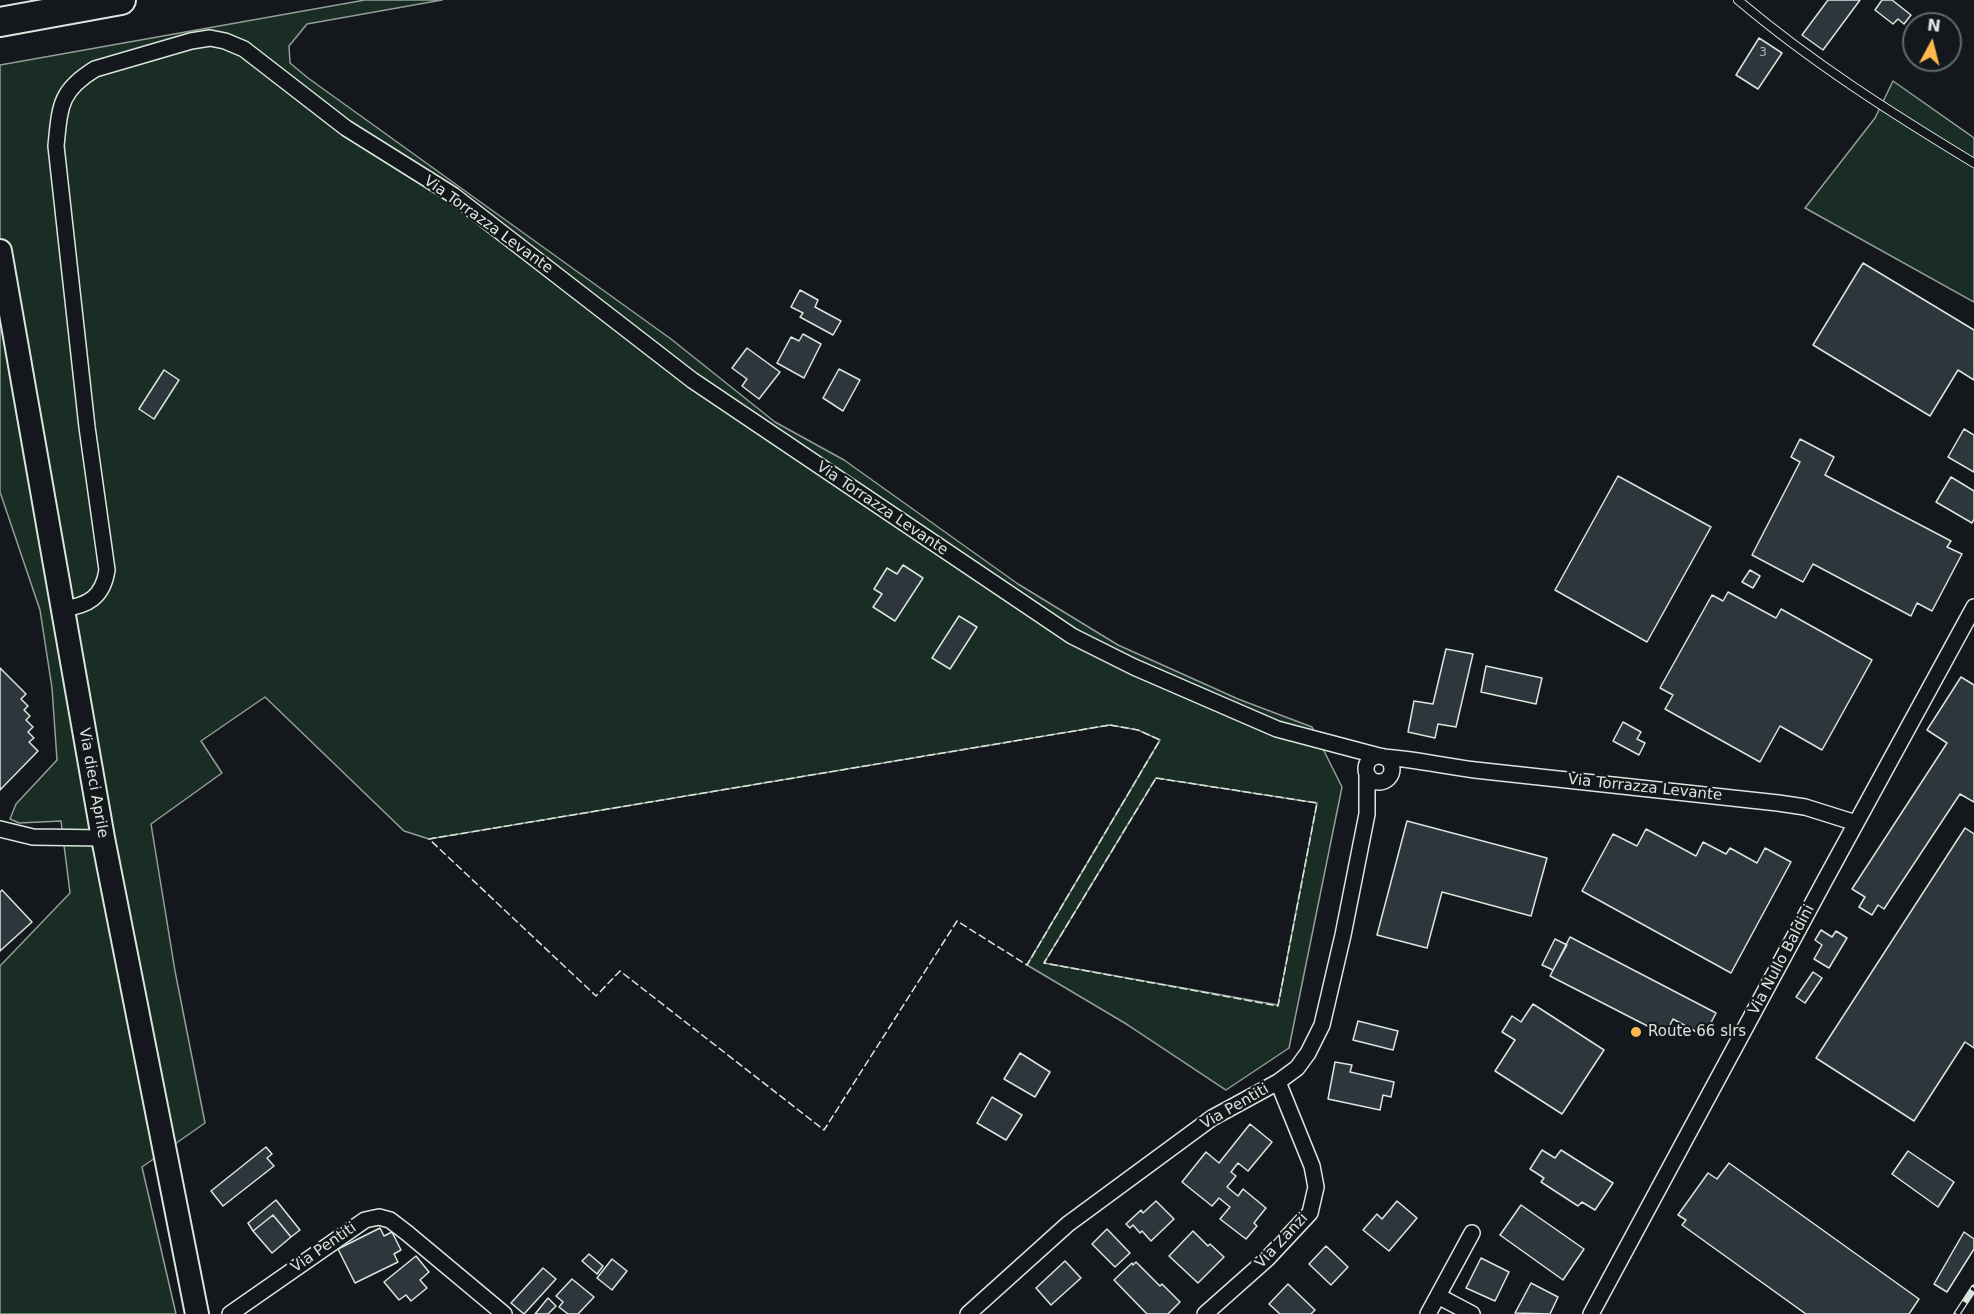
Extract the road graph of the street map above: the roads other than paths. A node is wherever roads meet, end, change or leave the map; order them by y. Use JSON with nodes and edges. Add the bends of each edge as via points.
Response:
{"nodes":[{"id":1,"x":121,"y":0,"type":"edge"},
{"id":2,"x":1738,"y":0,"type":"edge"},
{"id":3,"x":87,"y":6,"type":"junction"},
{"id":4,"x":0,"y":22,"type":"edge"},
{"id":5,"x":0,"y":30,"type":"edge"},
{"id":6,"x":1974,"y":163,"type":"edge"},
{"id":7,"x":0,"y":251,"type":"edge"},
{"id":8,"x":1974,"y":607,"type":"edge"},
{"id":9,"x":62,"y":609,"type":"junction"},
{"id":10,"x":1340,"y":746,"type":"junction"},
{"id":11,"x":1381,"y":756,"type":"junction"},
{"id":12,"x":1432,"y":764,"type":"junction"},
{"id":13,"x":1367,"y":772,"type":"junction"},
{"id":14,"x":1387,"y":778,"type":"junction"},
{"id":15,"x":1366,"y":814,"type":"junction"},
{"id":16,"x":1856,"y":823,"type":"junction"},
{"id":17,"x":0,"y":829,"type":"edge"},
{"id":18,"x":103,"y":838,"type":"junction"},
{"id":19,"x":1278,"y":1082,"type":"junction"},
{"id":20,"x":1472,"y":1233,"type":"dead end"},
{"id":21,"x":1438,"y":1296,"type":"junction"},
{"id":22,"x":196,"y":1314,"type":"edge"},
{"id":23,"x":230,"y":1314,"type":"edge"},
{"id":24,"x":504,"y":1314,"type":"edge"},
{"id":25,"x":968,"y":1314,"type":"edge"},
{"id":26,"x":1205,"y":1314,"type":"edge"},
{"id":27,"x":1428,"y":1314,"type":"edge"},
{"id":28,"x":1472,"y":1314,"type":"edge"},
{"id":29,"x":1591,"y":1314,"type":"edge"}],
"edges":[{"from":1,"to":3,"type":"highway"},
{"from":2,"to":6,"type":"lane","via":[[1833,72]]},
{"from":3,"to":4,"type":"highway"},
{"from":3,"to":5,"type":"highway"},
{"from":7,"to":9,"type":"main road","name":"Via dieci Aprile"},
{"from":8,"to":16,"type":"street","name":"Via Nullo Baldini"},
{"from":9,"to":10,"type":"street","name":"Via Torrazza Levante","via":[[88,602],[99,593],[105,584],[106,570],[56,146],[59,110],[71,87],[95,69],[210,38],[243,50],[346,128],[453,195],[692,380],[1072,636],[1267,724]]},
{"from":9,"to":18,"type":"main road","name":"Via dieci Aprile"},
{"from":10,"to":11,"type":"street","name":"Via Torrazza Levante"},
{"from":10,"to":13,"type":"street","name":"Via Torrazza Levante"},
{"from":11,"to":12,"type":"street","name":"Via Torrazza Levante"},
{"from":11,"to":13,"type":"street","via":[[1371,759]]},
{"from":11,"to":14,"type":"street","via":[[1392,766]]},
{"from":12,"to":14,"type":"street","name":"Via Torrazza Levante","via":[[1404,769]]},
{"from":12,"to":16,"type":"street","name":"Via Torrazza Levante","via":[[1778,803]]},
{"from":13,"to":14,"type":"street","via":[[1373,781]]},
{"from":13,"to":15,"type":"street","name":"Via Pentiti"},
{"from":14,"to":15,"type":"street","name":"Via Pentiti"},
{"from":15,"to":19,"type":"street","name":"Via Pentiti","via":[[1322,1025],[1297,1068]]},
{"from":16,"to":29,"type":"street","name":"Via Nullo Baldini"},
{"from":17,"to":18,"type":"street","via":[[33,837]]},
{"from":18,"to":22,"type":"main road","name":"Via dieci Aprile"},
{"from":19,"to":25,"type":"street","name":"Via Pentiti","via":[[1212,1118],[1068,1224]]},
{"from":19,"to":26,"type":"street","name":"Via Zanzi","via":[[1312,1166],[1316,1187],[1310,1213],[1267,1259]]},
{"from":20,"to":21,"type":"street"},
{"from":21,"to":27,"type":"street"},
{"from":21,"to":28,"type":"street"},
{"from":23,"to":24,"type":"street","name":"Via Pentiti","via":[[349,1230],[379,1217],[408,1233]]}]}
